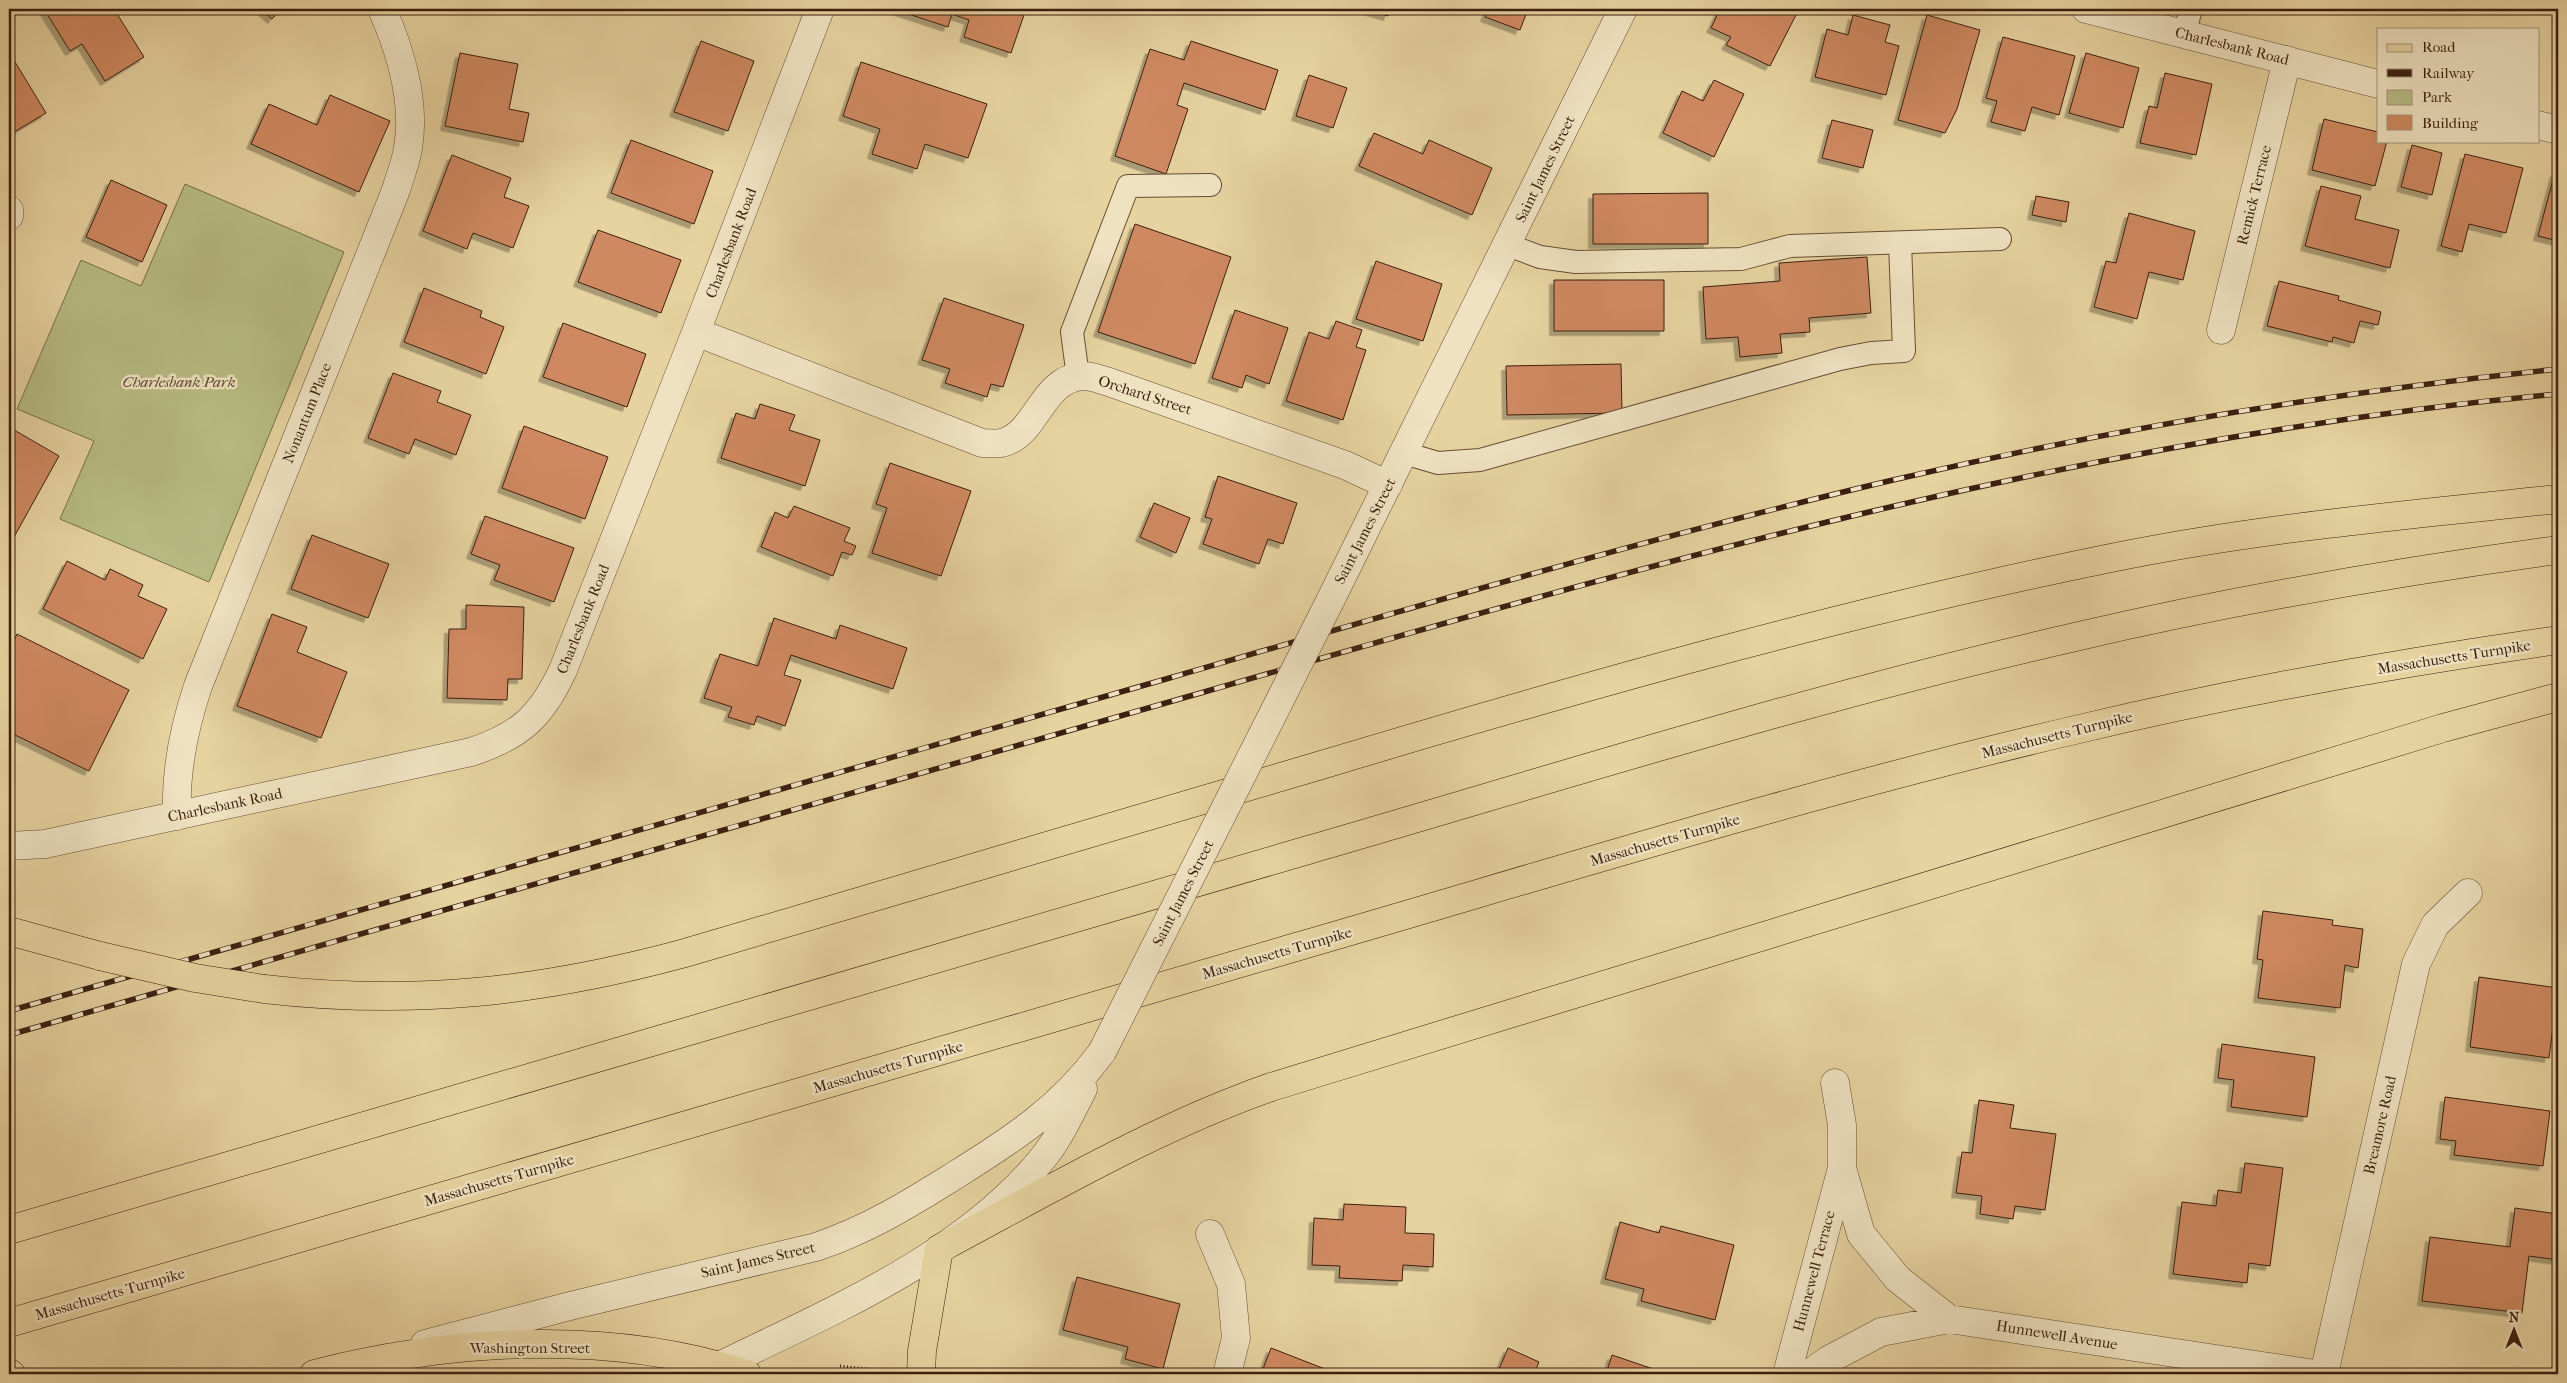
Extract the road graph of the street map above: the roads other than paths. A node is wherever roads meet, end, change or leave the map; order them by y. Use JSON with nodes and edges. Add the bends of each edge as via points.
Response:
{"nodes":[{"id":1,"x":382,"y":9,"type":"edge"},
{"id":2,"x":820,"y":9,"type":"edge"},
{"id":3,"x":1624,"y":9,"type":"edge"},
{"id":4,"x":2086,"y":9,"type":"edge"},
{"id":5,"x":2188,"y":22,"type":"edge"},
{"id":6,"x":2287,"y":60,"type":"junction"},
{"id":7,"x":2377,"y":84,"type":"edge"},
{"id":8,"x":2540,"y":126,"type":"edge"},
{"id":9,"x":2558,"y":130,"type":"edge"},
{"id":10,"x":1210,"y":185,"type":"dead end"},
{"id":11,"x":9,"y":210,"type":"edge"},
{"id":12,"x":9,"y":216,"type":"edge"},
{"id":13,"x":2000,"y":239,"type":"dead end"},
{"id":14,"x":1900,"y":243,"type":"junction"},
{"id":15,"x":1508,"y":245,"type":"junction"},
{"id":16,"x":2221,"y":330,"type":"dead end"},
{"id":17,"x":696,"y":332,"type":"junction"},
{"id":18,"x":1078,"y":377,"type":"junction"},
{"id":19,"x":1404,"y":453,"type":"junction"},
{"id":20,"x":1388,"y":485,"type":"junction"},
{"id":21,"x":2558,"y":499,"type":"edge"},
{"id":22,"x":2558,"y":550,"type":"edge"},
{"id":23,"x":2558,"y":640,"type":"edge"},
{"id":24,"x":2558,"y":697,"type":"edge"},
{"id":25,"x":176,"y":816,"type":"junction"},
{"id":26,"x":9,"y":846,"type":"edge"},
{"id":27,"x":2468,"y":893,"type":"dead end"},
{"id":28,"x":9,"y":930,"type":"edge"},
{"id":29,"x":1102,"y":1052,"type":"junction"},
{"id":30,"x":1835,"y":1082,"type":"dead end"},
{"id":31,"x":1842,"y":1168,"type":"junction"},
{"id":32,"x":9,"y":1230,"type":"edge"},
{"id":33,"x":1210,"y":1234,"type":"dead end"},
{"id":34,"x":939,"y":1249,"type":"junction"},
{"id":35,"x":1949,"y":1319,"type":"junction"},
{"id":36,"x":9,"y":1323,"type":"edge"},
{"id":37,"x":360,"y":1362,"type":"junction"},
{"id":38,"x":711,"y":1370,"type":"edge"},
{"id":39,"x":314,"y":1374,"type":"edge"},
{"id":40,"x":747,"y":1374,"type":"edge"},
{"id":41,"x":921,"y":1374,"type":"edge"},
{"id":42,"x":1227,"y":1374,"type":"edge"},
{"id":43,"x":1787,"y":1374,"type":"edge"},
{"id":44,"x":1809,"y":1374,"type":"edge"},
{"id":45,"x":2315,"y":1374,"type":"edge"},
{"id":46,"x":2324,"y":1374,"type":"edge"}],
"edges":[{"from":1,"to":25,"type":"street","name":"Nonantum Place","via":[[404,71],[409,105],[408,148],[396,190],[198,686],[180,754]]},
{"from":2,"to":17,"type":"street","name":"Charlesbank Road"},
{"from":3,"to":15,"type":"street","name":"Saint James Street"},
{"from":4,"to":5,"type":"street","name":"Charlesbank Road"},
{"from":5,"to":6,"type":"street","name":"Charlesbank Road"},
{"from":6,"to":7,"type":"street","name":"Charlesbank Road"},
{"from":6,"to":16,"type":"street","name":"Remick Terrace"},
{"from":8,"to":9,"type":"street"},
{"from":10,"to":18,"type":"lane","via":[[1128,186],[1072,332]]},
{"from":11,"to":12,"type":"street"},
{"from":13,"to":14,"type":"lane"},
{"from":14,"to":15,"type":"lane","via":[[1790,246],[1741,259],[1576,262],[1540,257]]},
{"from":14,"to":19,"type":"lane","via":[[1904,351],[1840,359],[1480,460],[1438,463]]},
{"from":15,"to":19,"type":"street","name":"Saint James Street"},
{"from":17,"to":18,"type":"street","name":"Orchard Street","via":[[982,443],[1002,442],[1021,432],[1051,392],[1066,380]]},
{"from":17,"to":25,"type":"street","name":"Charlesbank Road","via":[[563,670],[536,716],[509,738],[471,752]]},
{"from":18,"to":20,"type":"street","name":"Orchard Street","via":[[1106,381],[1345,465]]},
{"from":19,"to":20,"type":"street","name":"Saint James Street"},
{"from":20,"to":29,"type":"street","name":"Saint James Street","bridge":true},
{"from":21,"to":28,"type":"main road","bridge":true,"via":[[2241,535],[2109,558],[1957,591],[1592,684],[612,972],[499,991],[424,997],[347,996],[264,989],[195,978]]},
{"from":22,"to":32,"type":"main road","via":[[2262,599],[2075,636],[1929,672]]},
{"from":23,"to":36,"type":"main road","name":"Massachusetts Turnpike","via":[[2219,699],[1915,770],[1655,842]]},
{"from":24,"to":34,"type":"main road","via":[[2433,731],[1238,1098],[1145,1141]]},
{"from":25,"to":26,"type":"street","name":"Charlesbank Road","via":[[44,844]]},
{"from":27,"to":46,"type":"street","name":"Breamore Road","via":[[2435,925],[2416,964]]},
{"from":29,"to":34,"type":"street","name":"Saint James Street","via":[[1063,1128],[1044,1157],[1000,1203]]},
{"from":29,"to":37,"type":"street","name":"Saint James Street","via":[[1076,1086],[1021,1133],[893,1214],[855,1234],[816,1247],[570,1306]]},
{"from":30,"to":31,"type":"street","name":"Hunnewell Terrace","via":[[1842,1125]]},
{"from":31,"to":35,"type":"street","name":"Hunnewell Terrace","via":[[1861,1234],[1898,1279]]},
{"from":31,"to":43,"type":"street","name":"Hunnewell Terrace"},
{"from":33,"to":42,"type":"street","via":[[1231,1284],[1236,1338]]},
{"from":34,"to":38,"type":"street","name":"Saint James Street","via":[[836,1308]]},
{"from":34,"to":41,"type":"main road"},
{"from":35,"to":44,"type":"street","name":"Hunnewell Avenue","via":[[1881,1332]]},
{"from":35,"to":45,"type":"street","name":"Hunnewell Avenue"},
{"from":37,"to":38,"type":"main road","name":"Washington Street","via":[[466,1347],[553,1345],[636,1351]]},
{"from":37,"to":39,"type":"main road","name":"Washington Street"},
{"from":38,"to":40,"type":"main road","name":"Washington Street"}]}
